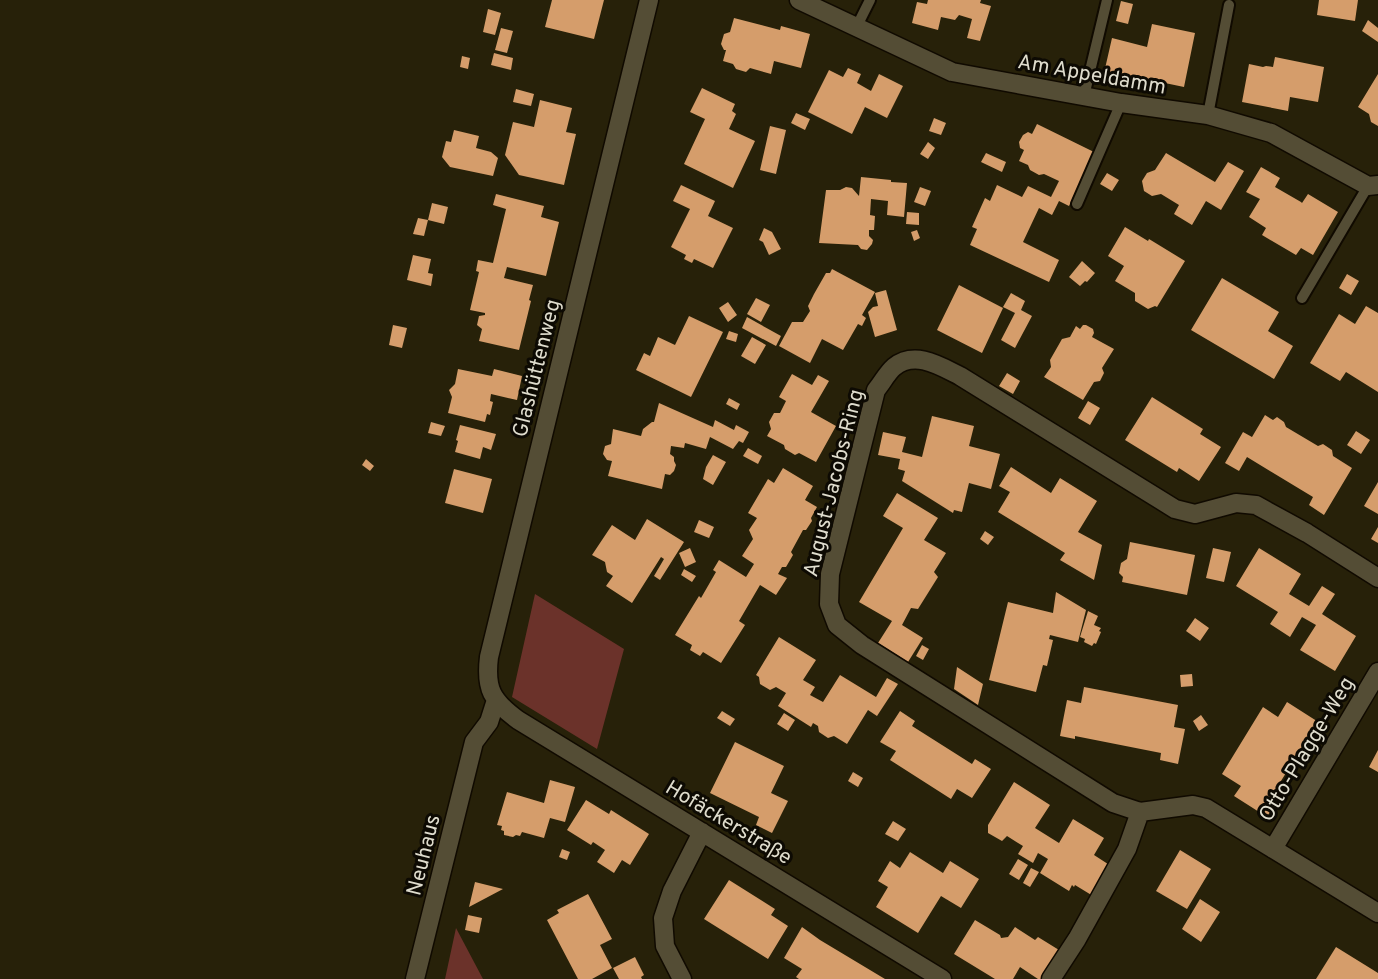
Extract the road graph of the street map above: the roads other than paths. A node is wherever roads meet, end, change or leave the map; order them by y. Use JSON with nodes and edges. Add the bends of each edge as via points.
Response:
{"nodes":[{"id":1,"x":650,"y":0,"type":"edge"},
{"id":2,"x":798,"y":0,"type":"edge"},
{"id":3,"x":870,"y":0,"type":"edge"},
{"id":4,"x":1107,"y":0,"type":"edge"},
{"id":5,"x":1229,"y":5,"type":"dead end"},
{"id":6,"x":857,"y":26,"type":"junction"},
{"id":7,"x":1083,"y":96,"type":"junction"},
{"id":8,"x":1121,"y":102,"type":"junction"},
{"id":9,"x":1208,"y":115,"type":"junction"},
{"id":10,"x":1373,"y":185,"type":"edge"},
{"id":11,"x":1077,"y":204,"type":"dead end"},
{"id":12,"x":1302,"y":298,"type":"dead end"},
{"id":13,"x":1378,"y":578,"type":"edge"},
{"id":14,"x":1378,"y":672,"type":"edge"},
{"id":15,"x":496,"y":700,"type":"junction"},
{"id":16,"x":1140,"y":812,"type":"junction"},
{"id":17,"x":702,"y":832,"type":"junction"},
{"id":18,"x":1273,"y":849,"type":"junction"},
{"id":19,"x":1378,"y":913,"type":"edge"},
{"id":20,"x":415,"y":979,"type":"edge"},
{"id":21,"x":682,"y":979,"type":"edge"},
{"id":22,"x":942,"y":979,"type":"edge"},
{"id":23,"x":1051,"y":979,"type":"edge"}],
"edges":[{"from":1,"to":15,"type":"street","name":"Glashüttenweg","via":[[489,657],[489,685]]},
{"from":2,"to":6,"type":"street","name":"Am Appeldamm"},
{"from":3,"to":6,"type":"lane"},
{"from":4,"to":7,"type":"lane"},
{"from":5,"to":9,"type":"lane"},
{"from":6,"to":7,"type":"street","name":"Am Appeldamm","via":[[952,72]]},
{"from":7,"to":8,"type":"street","name":"Am Appeldamm"},
{"from":8,"to":9,"type":"street","name":"Am Appeldamm"},
{"from":8,"to":11,"type":"lane"},
{"from":9,"to":10,"type":"street","name":"Am Appeldamm","via":[[1271,133]]},
{"from":10,"to":12,"type":"lane"},
{"from":13,"to":16,"type":"street","name":"August-Jacobs-Ring","via":[[1256,505],[1236,503],[1195,514],[1175,509],[934,362],[911,360],[894,367],[876,390],[830,573],[829,604],[837,625],[861,645],[1113,803]]},
{"from":14,"to":18,"type":"street","name":"Otto-Plagge-Weg"},
{"from":15,"to":17,"type":"street","name":"Hofäckerstraße","via":[[518,720]]},
{"from":15,"to":20,"type":"street","name":"Neuhaus","via":[[489,722],[474,742]]},
{"from":16,"to":18,"type":"street","name":"August-Jacobs-Ring","via":[[1206,808]]},
{"from":16,"to":23,"type":"street","via":[[1127,849]]},
{"from":17,"to":21,"type":"street","via":[[663,918],[665,946]]},
{"from":17,"to":22,"type":"street","name":"Hofäckerstraße"},
{"from":18,"to":19,"type":"street","name":"August-Jacobs-Ring"}]}
